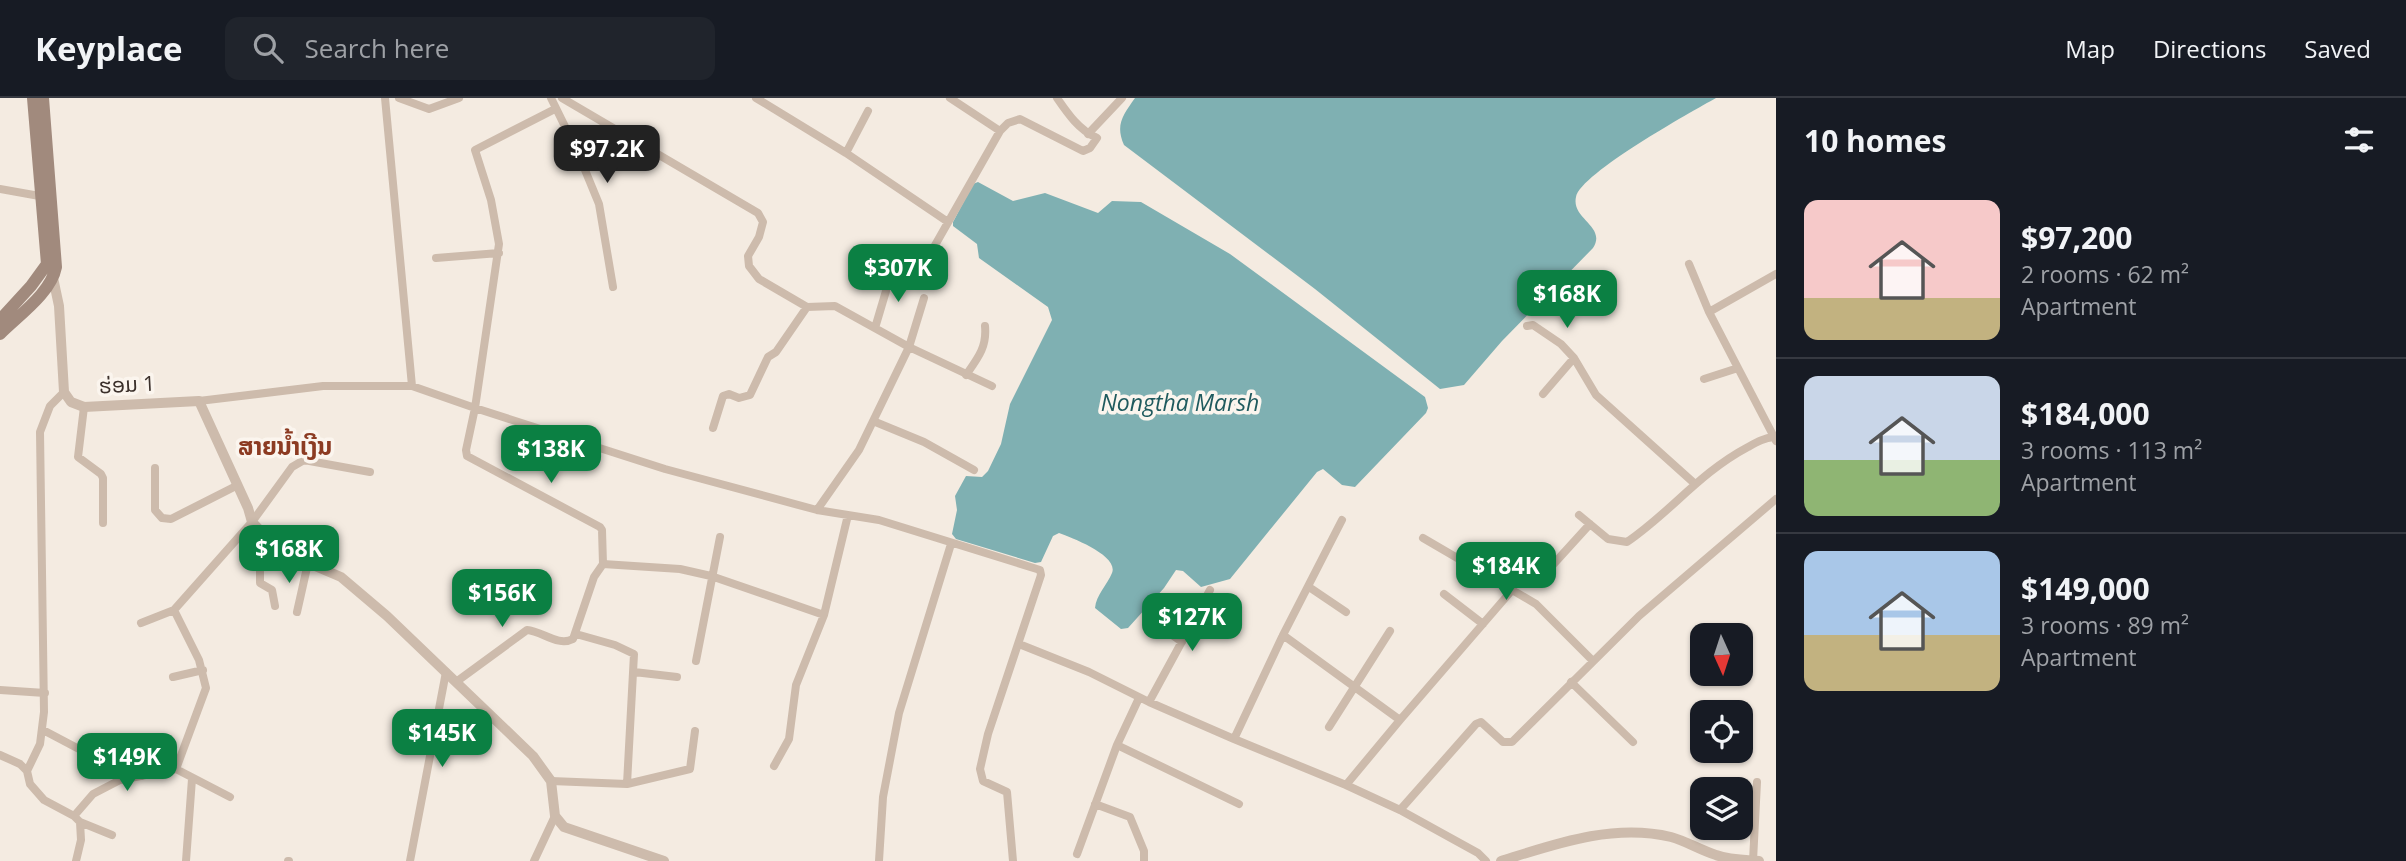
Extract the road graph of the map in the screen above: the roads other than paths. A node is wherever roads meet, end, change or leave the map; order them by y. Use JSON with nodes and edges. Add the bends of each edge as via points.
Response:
{"nodes":[{"id":1,"x":33,"y":98,"type":"edge"},
{"id":2,"x":43,"y":98,"type":"edge"},
{"id":3,"x":385,"y":98,"type":"edge"},
{"id":4,"x":399,"y":98,"type":"edge"},
{"id":5,"x":459,"y":98,"type":"edge"},
{"id":6,"x":551,"y":98,"type":"edge"},
{"id":7,"x":562,"y":98,"type":"edge"},
{"id":8,"x":756,"y":98,"type":"edge"},
{"id":9,"x":950,"y":98,"type":"edge"},
{"id":10,"x":1057,"y":98,"type":"edge"},
{"id":11,"x":1122,"y":98,"type":"edge"},
{"id":12,"x":555,"y":109,"type":"junction"},
{"id":13,"x":868,"y":111,"type":"dead end"},
{"id":14,"x":1000,"y":131,"type":"junction"},
{"id":15,"x":1088,"y":134,"type":"junction"},
{"id":16,"x":846,"y":153,"type":"junction"},
{"id":17,"x":0,"y":190,"type":"edge"},
{"id":18,"x":46,"y":197,"type":"junction"},
{"id":19,"x":948,"y":222,"type":"junction"},
{"id":20,"x":934,"y":247,"type":"dead end"},
{"id":21,"x":499,"y":253,"type":"junction"},
{"id":22,"x":436,"y":258,"type":"dead end"},
{"id":23,"x":1689,"y":264,"type":"dead end"},
{"id":24,"x":1776,"y":274,"type":"edge"},
{"id":25,"x":884,"y":277,"type":"dead end"},
{"id":26,"x":46,"y":280,"type":"junction"},
{"id":27,"x":613,"y":287,"type":"dead end"},
{"id":28,"x":924,"y":298,"type":"dead end"},
{"id":29,"x":807,"y":307,"type":"junction"},
{"id":30,"x":1709,"y":312,"type":"junction"},
{"id":31,"x":0,"y":320,"type":"edge"},
{"id":32,"x":985,"y":326,"type":"dead end"},
{"id":33,"x":1527,"y":326,"type":"dead end"},
{"id":34,"x":875,"y":328,"type":"junction"},
{"id":35,"x":0,"y":334,"type":"edge"},
{"id":36,"x":909,"y":347,"type":"junction"},
{"id":37,"x":1574,"y":358,"type":"junction"},
{"id":38,"x":1738,"y":368,"type":"junction"},
{"id":39,"x":966,"y":375,"type":"junction"},
{"id":40,"x":1704,"y":379,"type":"dead end"},
{"id":41,"x":412,"y":386,"type":"junction"},
{"id":42,"x":992,"y":386,"type":"dead end"},
{"id":43,"x":64,"y":392,"type":"junction"},
{"id":44,"x":1543,"y":394,"type":"dead end"},
{"id":45,"x":199,"y":401,"type":"junction"},
{"id":46,"x":84,"y":407,"type":"junction"},
{"id":47,"x":475,"y":408,"type":"junction"},
{"id":48,"x":873,"y":421,"type":"junction"},
{"id":49,"x":713,"y":428,"type":"dead end"},
{"id":50,"x":1775,"y":439,"type":"edge"},
{"id":51,"x":155,"y":468,"type":"dead end"},
{"id":52,"x":974,"y":470,"type":"dead end"},
{"id":53,"x":370,"y":472,"type":"dead end"},
{"id":54,"x":1694,"y":483,"type":"junction"},
{"id":55,"x":238,"y":485,"type":"junction"},
{"id":56,"x":1776,"y":499,"type":"edge"},
{"id":57,"x":817,"y":510,"type":"junction"},
{"id":58,"x":848,"y":515,"type":"junction"},
{"id":59,"x":1579,"y":515,"type":"dead end"},
{"id":60,"x":1342,"y":520,"type":"dead end"},
{"id":61,"x":252,"y":522,"type":"junction"},
{"id":62,"x":103,"y":523,"type":"dead end"},
{"id":63,"x":1590,"y":524,"type":"junction"},
{"id":64,"x":720,"y":537,"type":"dead end"},
{"id":65,"x":1423,"y":538,"type":"dead end"},
{"id":66,"x":268,"y":540,"type":"junction"},
{"id":67,"x":951,"y":544,"type":"junction"},
{"id":68,"x":308,"y":563,"type":"junction"},
{"id":69,"x":603,"y":564,"type":"junction"},
{"id":70,"x":1550,"y":568,"type":"dead end"},
{"id":71,"x":711,"y":576,"type":"junction"},
{"id":72,"x":1310,"y":587,"type":"junction"},
{"id":73,"x":1513,"y":589,"type":"junction"},
{"id":74,"x":1210,"y":590,"type":"dead end"},
{"id":75,"x":1444,"y":594,"type":"dead end"},
{"id":76,"x":275,"y":606,"type":"dead end"},
{"id":77,"x":174,"y":610,"type":"junction"},
{"id":78,"x":297,"y":612,"type":"dead end"},
{"id":79,"x":1346,"y":612,"type":"dead end"},
{"id":80,"x":824,"y":615,"type":"junction"},
{"id":81,"x":1147,"y":617,"type":"dead end"},
{"id":82,"x":141,"y":623,"type":"dead end"},
{"id":83,"x":1483,"y":624,"type":"junction"},
{"id":84,"x":1390,"y":631,"type":"dead end"},
{"id":85,"x":576,"y":634,"type":"junction"},
{"id":86,"x":1283,"y":635,"type":"junction"},
{"id":87,"x":1182,"y":642,"type":"junction"},
{"id":88,"x":1019,"y":644,"type":"junction"},
{"id":89,"x":696,"y":661,"type":"dead end"},
{"id":90,"x":1593,"y":662,"type":"junction"},
{"id":91,"x":203,"y":670,"type":"junction"},
{"id":92,"x":446,"y":672,"type":"junction"},
{"id":93,"x":634,"y":672,"type":"junction"},
{"id":94,"x":173,"y":677,"type":"dead end"},
{"id":95,"x":677,"y":677,"type":"dead end"},
{"id":96,"x":456,"y":682,"type":"junction"},
{"id":97,"x":1571,"y":682,"type":"junction"},
{"id":98,"x":1355,"y":688,"type":"junction"},
{"id":99,"x":0,"y":690,"type":"edge"},
{"id":100,"x":45,"y":693,"type":"junction"},
{"id":101,"x":1139,"y":698,"type":"junction"},
{"id":102,"x":1149,"y":702,"type":"junction"},
{"id":103,"x":1400,"y":720,"type":"junction"},
{"id":104,"x":1329,"y":727,"type":"dead end"},
{"id":105,"x":43,"y":730,"type":"junction"},
{"id":106,"x":695,"y":731,"type":"dead end"},
{"id":107,"x":1234,"y":739,"type":"junction"},
{"id":108,"x":1633,"y":741,"type":"dead end"},
{"id":109,"x":136,"y":742,"type":"dead end"},
{"id":110,"x":1117,"y":745,"type":"junction"},
{"id":111,"x":79,"y":749,"type":"dead end"},
{"id":112,"x":0,"y":755,"type":"edge"},
{"id":113,"x":774,"y":766,"type":"dead end"},
{"id":114,"x":176,"y":769,"type":"junction"},
{"id":115,"x":27,"y":771,"type":"junction"},
{"id":116,"x":142,"y":776,"type":"junction"},
{"id":117,"x":192,"y":779,"type":"junction"},
{"id":118,"x":551,"y":781,"type":"junction"},
{"id":119,"x":1757,"y":782,"type":"dead end"},
{"id":120,"x":627,"y":784,"type":"junction"},
{"id":121,"x":1346,"y":785,"type":"junction"},
{"id":122,"x":230,"y":797,"type":"dead end"},
{"id":123,"x":1095,"y":804,"type":"junction"},
{"id":124,"x":1239,"y":804,"type":"dead end"},
{"id":125,"x":1400,"y":810,"type":"junction"},
{"id":126,"x":555,"y":816,"type":"junction"},
{"id":127,"x":77,"y":819,"type":"junction"},
{"id":128,"x":112,"y":835,"type":"dead end"},
{"id":129,"x":1077,"y":854,"type":"dead end"},
{"id":130,"x":76,"y":861,"type":"edge"},
{"id":131,"x":186,"y":861,"type":"edge"},
{"id":132,"x":410,"y":861,"type":"edge"},
{"id":133,"x":534,"y":861,"type":"edge"},
{"id":134,"x":664,"y":861,"type":"edge"},
{"id":135,"x":879,"y":861,"type":"edge"},
{"id":136,"x":1013,"y":861,"type":"edge"},
{"id":137,"x":1144,"y":861,"type":"edge"},
{"id":138,"x":1486,"y":861,"type":"edge"},
{"id":139,"x":1501,"y":861,"type":"edge"},
{"id":140,"x":1754,"y":861,"type":"edge"},
{"id":141,"x":1759,"y":861,"type":"edge"}],
"edges":[{"from":1,"to":18,"type":"main road"},
{"from":2,"to":18,"type":"main road"},
{"from":3,"to":41,"type":"street"},
{"from":4,"to":5,"type":"street","via":[[429,109]]},
{"from":6,"to":12,"type":"street"},
{"from":7,"to":29,"type":"street","via":[[758,213],[763,222],[748,256],[749,266],[759,279]]},
{"from":8,"to":16,"type":"street"},
{"from":9,"to":14,"type":"street"},
{"from":10,"to":15,"type":"street"},
{"from":11,"to":15,"type":"street"},
{"from":12,"to":21,"type":"street","via":[[475,150],[491,200]]},
{"from":12,"to":27,"type":"street","via":[[599,204]]},
{"from":13,"to":16,"type":"street"},
{"from":14,"to":15,"type":"street","via":[[1008,122],[1020,120],[1083,150],[1097,138]]},
{"from":14,"to":19,"type":"street"},
{"from":16,"to":19,"type":"street"},
{"from":17,"to":18,"type":"street"},
{"from":18,"to":26,"type":"main road"},
{"from":18,"to":26,"type":"main road","via":[[56,267]]},
{"from":19,"to":20,"type":"street"},
{"from":21,"to":22,"type":"street"},
{"from":21,"to":47,"type":"street"},
{"from":23,"to":30,"type":"street"},
{"from":24,"to":30,"type":"street"},
{"from":25,"to":34,"type":"street","via":[[885,299]]},
{"from":26,"to":31,"type":"main road"},
{"from":26,"to":35,"type":"main road"},
{"from":26,"to":43,"type":"street","via":[[59,306]]},
{"from":28,"to":36,"type":"street"},
{"from":29,"to":34,"type":"street","via":[[835,306]]},
{"from":29,"to":49,"type":"street","via":[[768,357],[750,395],[723,397]]},
{"from":30,"to":38,"type":"street"},
{"from":32,"to":39,"type":"street","via":[[982,353]]},
{"from":33,"to":37,"type":"street","via":[[1542,330]]},
{"from":34,"to":36,"type":"street"},
{"from":36,"to":39,"type":"street"},
{"from":36,"to":48,"type":"street"},
{"from":37,"to":44,"type":"street"},
{"from":37,"to":54,"type":"street","via":[[1596,395]]},
{"from":38,"to":40,"type":"street"},
{"from":38,"to":50,"type":"street"},
{"from":39,"to":42,"type":"street"},
{"from":41,"to":45,"type":"street","via":[[323,386]]},
{"from":41,"to":47,"type":"street"},
{"from":43,"to":46,"type":"street","name":"ຮ່ອມ 1","via":[[71,402]]},
{"from":43,"to":100,"type":"street","via":[[50,406],[40,432]]},
{"from":45,"to":46,"type":"street","name":"ຮ່ອມ 1"},
{"from":45,"to":55,"type":"street"},
{"from":46,"to":62,"type":"street","via":[[78,457],[101,474]]},
{"from":47,"to":57,"type":"street","via":[[665,469]]},
{"from":47,"to":69,"type":"street","via":[[467,456],[600,527]]},
{"from":48,"to":52,"type":"street"},
{"from":48,"to":57,"type":"street","via":[[859,450]]},
{"from":50,"to":54,"type":"street","via":[[1766,438],[1729,457]]},
{"from":51,"to":55,"type":"street","via":[[155,510],[162,519],[171,519]]},
{"from":53,"to":61,"type":"street","via":[[304,460],[292,467]]},
{"from":54,"to":63,"type":"street","via":[[1627,542],[1608,538]]},
{"from":55,"to":61,"type":"street"},
{"from":56,"to":90,"type":"street","via":[[1639,616]]},
{"from":57,"to":58,"type":"street"},
{"from":58,"to":67,"type":"street","via":[[879,520]]},
{"from":58,"to":80,"type":"street"},
{"from":59,"to":63,"type":"street"},
{"from":60,"to":72,"type":"street"},
{"from":61,"to":66,"type":"street"},
{"from":61,"to":77,"type":"street"},
{"from":63,"to":70,"type":"street"},
{"from":64,"to":71,"type":"street"},
{"from":65,"to":73,"type":"street"},
{"from":66,"to":68,"type":"street"},
{"from":66,"to":76,"type":"street","via":[[260,551],[260,583],[272,590]]},
{"from":67,"to":88,"type":"street","via":[[1041,571]]},
{"from":67,"to":135,"type":"street","via":[[899,713],[883,797]]},
{"from":68,"to":78,"type":"street"},
{"from":68,"to":92,"type":"street","via":[[341,577]]},
{"from":69,"to":71,"type":"street","via":[[680,569]]},
{"from":69,"to":85,"type":"street","via":[[594,577]]},
{"from":71,"to":80,"type":"street"},
{"from":71,"to":89,"type":"street"},
{"from":72,"to":79,"type":"street"},
{"from":72,"to":86,"type":"street"},
{"from":73,"to":83,"type":"street"},
{"from":73,"to":90,"type":"street","via":[[1536,604]]},
{"from":74,"to":87,"type":"street"},
{"from":75,"to":83,"type":"street"},
{"from":77,"to":82,"type":"street"},
{"from":77,"to":91,"type":"street"},
{"from":80,"to":113,"type":"street","via":[[796,685],[789,739]]},
{"from":81,"to":87,"type":"street"},
{"from":83,"to":103,"type":"street"},
{"from":84,"to":98,"type":"street"},
{"from":85,"to":93,"type":"street","via":[[634,653]]},
{"from":85,"to":96,"type":"street","via":[[567,643],[527,630]]},
{"from":86,"to":98,"type":"street"},
{"from":86,"to":107,"type":"street"},
{"from":87,"to":102,"type":"street"},
{"from":88,"to":101,"type":"street"},
{"from":88,"to":136,"type":"street","via":[[980,769],[982,781],[1007,792]]},
{"from":90,"to":97,"type":"street"},
{"from":91,"to":94,"type":"street"},
{"from":91,"to":114,"type":"street","via":[[206,688]]},
{"from":92,"to":96,"type":"street"},
{"from":92,"to":132,"type":"street"},
{"from":93,"to":95,"type":"street"},
{"from":93,"to":120,"type":"street"},
{"from":96,"to":118,"type":"street","via":[[533,757]]},
{"from":97,"to":108,"type":"street"},
{"from":97,"to":125,"type":"street","via":[[1512,742],[1503,742],[1481,722],[1476,724]]},
{"from":98,"to":103,"type":"street"},
{"from":98,"to":104,"type":"street"},
{"from":99,"to":100,"type":"street"},
{"from":100,"to":105,"type":"street"},
{"from":101,"to":102,"type":"street"},
{"from":101,"to":110,"type":"street"},
{"from":102,"to":107,"type":"street"},
{"from":103,"to":121,"type":"street"},
{"from":105,"to":111,"type":"street"},
{"from":105,"to":115,"type":"street"},
{"from":106,"to":120,"type":"street","via":[[690,769]]},
{"from":107,"to":121,"type":"street"},
{"from":109,"to":116,"type":"street"},
{"from":110,"to":123,"type":"street"},
{"from":110,"to":124,"type":"street"},
{"from":112,"to":115,"type":"street"},
{"from":114,"to":116,"type":"street"},
{"from":114,"to":117,"type":"street"},
{"from":115,"to":127,"type":"street","via":[[30,784],[44,800]]},
{"from":116,"to":127,"type":"street","via":[[120,780],[98,792]]},
{"from":117,"to":122,"type":"street"},
{"from":117,"to":131,"type":"street"},
{"from":118,"to":120,"type":"street"},
{"from":118,"to":126,"type":"street"},
{"from":119,"to":140,"type":"street"},
{"from":121,"to":125,"type":"street"},
{"from":123,"to":129,"type":"street"},
{"from":123,"to":137,"type":"street","via":[[1130,817]]},
{"from":125,"to":138,"type":"street"},
{"from":126,"to":133,"type":"street"},
{"from":126,"to":134,"type":"street","via":[[571,830]]},
{"from":127,"to":128,"type":"street"},
{"from":127,"to":130,"type":"street","via":[[81,840]]},
{"from":139,"to":140,"type":"street","via":[[1595,835],[1636,832],[1670,837],[1718,856]]},
{"from":140,"to":141,"type":"street"}]}
